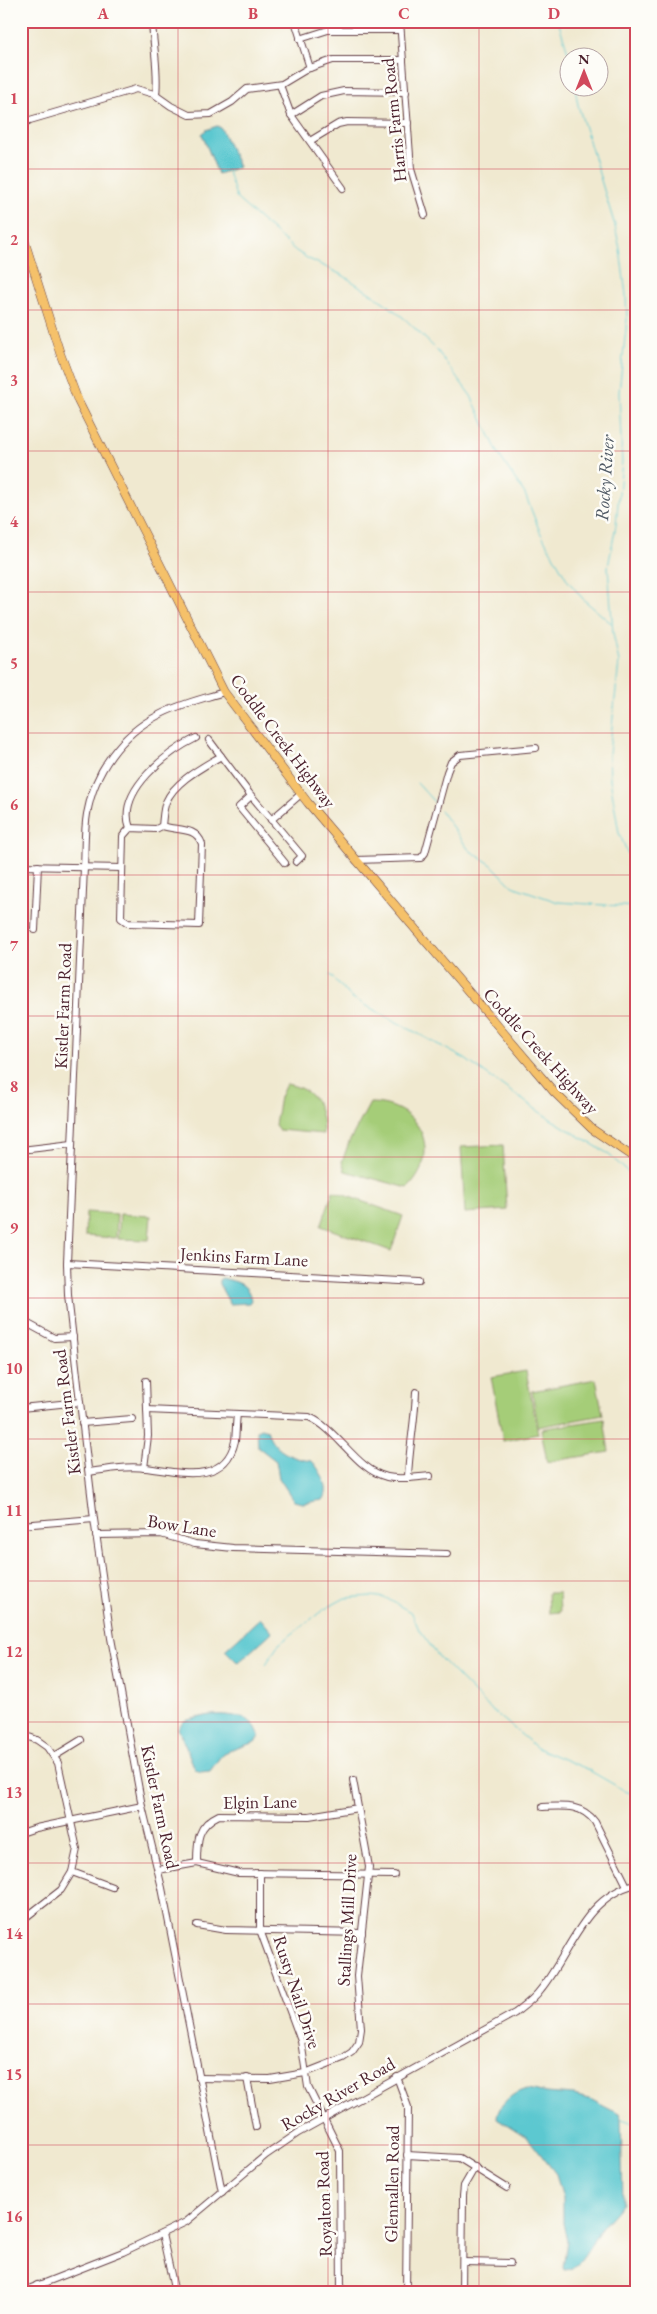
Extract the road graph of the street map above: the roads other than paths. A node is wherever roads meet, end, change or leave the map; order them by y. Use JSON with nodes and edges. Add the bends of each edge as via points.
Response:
{"nodes":[{"id":1,"x":152,"y":21,"type":"edge"},
{"id":2,"x":295,"y":21,"type":"edge"},
{"id":3,"x":400,"y":21,"type":"edge"},
{"id":4,"x":400,"y":30,"type":"junction"},
{"id":5,"x":300,"y":40,"type":"junction"},
{"id":6,"x":403,"y":60,"type":"junction"},
{"id":7,"x":310,"y":68,"type":"junction"},
{"id":8,"x":280,"y":85,"type":"junction"},
{"id":9,"x":406,"y":92,"type":"junction"},
{"id":10,"x":156,"y":95,"type":"junction"},
{"id":11,"x":291,"y":115,"type":"junction"},
{"id":12,"x":21,"y":119,"type":"edge"},
{"id":13,"x":30,"y":120,"type":"junction"},
{"id":14,"x":408,"y":123,"type":"junction"},
{"id":15,"x":21,"y":125,"type":"edge"},
{"id":16,"x":310,"y":141,"type":"junction"},
{"id":17,"x":343,"y":188,"type":"dead end"},
{"id":18,"x":425,"y":215,"type":"dead end"},
{"id":19,"x":21,"y":231,"type":"edge"},
{"id":20,"x":224,"y":692,"type":"junction"},
{"id":21,"x":196,"y":738,"type":"dead end"},
{"id":22,"x":209,"y":740,"type":"dead end"},
{"id":23,"x":536,"y":748,"type":"dead end"},
{"id":24,"x":221,"y":756,"type":"junction"},
{"id":25,"x":301,"y":794,"type":"junction"},
{"id":26,"x":251,"y":796,"type":"junction"},
{"id":27,"x":271,"y":820,"type":"junction"},
{"id":28,"x":162,"y":826,"type":"junction"},
{"id":29,"x":130,"y":828,"type":"junction"},
{"id":30,"x":356,"y":860,"type":"junction"},
{"id":31,"x":296,"y":862,"type":"dead end"},
{"id":32,"x":285,"y":863,"type":"dead end"},
{"id":33,"x":21,"y":866,"type":"edge"},
{"id":34,"x":38,"y":866,"type":"junction"},
{"id":35,"x":84,"y":867,"type":"junction"},
{"id":36,"x":122,"y":868,"type":"junction"},
{"id":37,"x":35,"y":930,"type":"dead end"},
{"id":38,"x":72,"y":1144,"type":"junction"},
{"id":39,"x":21,"y":1150,"type":"edge"},
{"id":40,"x":636,"y":1159,"type":"edge"},
{"id":41,"x":67,"y":1263,"type":"junction"},
{"id":42,"x":418,"y":1282,"type":"dead end"},
{"id":43,"x":21,"y":1320,"type":"edge"},
{"id":44,"x":73,"y":1337,"type":"junction"},
{"id":45,"x":146,"y":1381,"type":"dead end"},
{"id":46,"x":416,"y":1392,"type":"dead end"},
{"id":47,"x":80,"y":1402,"type":"junction"},
{"id":48,"x":21,"y":1408,"type":"edge"},
{"id":49,"x":147,"y":1410,"type":"junction"},
{"id":50,"x":236,"y":1414,"type":"junction"},
{"id":51,"x":132,"y":1419,"type":"dead end"},
{"id":52,"x":82,"y":1423,"type":"junction"},
{"id":53,"x":144,"y":1468,"type":"junction"},
{"id":54,"x":88,"y":1472,"type":"junction"},
{"id":55,"x":430,"y":1476,"type":"dead end"},
{"id":56,"x":408,"y":1478,"type":"junction"},
{"id":57,"x":94,"y":1519,"type":"junction"},
{"id":58,"x":21,"y":1525,"type":"edge"},
{"id":59,"x":96,"y":1534,"type":"junction"},
{"id":60,"x":447,"y":1554,"type":"dead end"},
{"id":61,"x":21,"y":1734,"type":"edge"},
{"id":62,"x":81,"y":1740,"type":"dead end"},
{"id":63,"x":55,"y":1756,"type":"junction"},
{"id":64,"x":353,"y":1780,"type":"dead end"},
{"id":65,"x":142,"y":1806,"type":"junction"},
{"id":66,"x":543,"y":1807,"type":"dead end"},
{"id":67,"x":358,"y":1808,"type":"junction"},
{"id":68,"x":71,"y":1820,"type":"junction"},
{"id":69,"x":21,"y":1834,"type":"edge"},
{"id":70,"x":197,"y":1863,"type":"junction"},
{"id":71,"x":158,"y":1870,"type":"junction"},
{"id":72,"x":72,"y":1872,"type":"junction"},
{"id":73,"x":260,"y":1873,"type":"junction"},
{"id":74,"x":368,"y":1874,"type":"junction"},
{"id":75,"x":394,"y":1875,"type":"dead end"},
{"id":76,"x":636,"y":1884,"type":"edge"},
{"id":77,"x":627,"y":1886,"type":"junction"},
{"id":78,"x":112,"y":1887,"type":"dead end"},
{"id":79,"x":21,"y":1921,"type":"edge"},
{"id":80,"x":197,"y":1925,"type":"dead end"},
{"id":81,"x":260,"y":1930,"type":"junction"},
{"id":82,"x":362,"y":1933,"type":"junction"},
{"id":83,"x":305,"y":2073,"type":"junction"},
{"id":84,"x":397,"y":2077,"type":"junction"},
{"id":85,"x":199,"y":2078,"type":"junction"},
{"id":86,"x":247,"y":2078,"type":"junction"},
{"id":87,"x":323,"y":2118,"type":"junction"},
{"id":88,"x":256,"y":2127,"type":"dead end"},
{"id":89,"x":407,"y":2155,"type":"junction"},
{"id":90,"x":475,"y":2167,"type":"junction"},
{"id":91,"x":507,"y":2188,"type":"dead end"},
{"id":92,"x":222,"y":2192,"type":"junction"},
{"id":93,"x":162,"y":2234,"type":"junction"},
{"id":94,"x":463,"y":2262,"type":"junction"},
{"id":95,"x":510,"y":2263,"type":"dead end"},
{"id":96,"x":37,"y":2285,"type":"junction"},
{"id":97,"x":21,"y":2292,"type":"edge"},
{"id":98,"x":40,"y":2293,"type":"edge"},
{"id":99,"x":175,"y":2293,"type":"edge"},
{"id":100,"x":341,"y":2293,"type":"edge"},
{"id":101,"x":406,"y":2293,"type":"edge"},
{"id":102,"x":462,"y":2293,"type":"edge"}],
"edges":[{"from":1,"to":10,"type":"street","via":[[158,80]]},
{"from":2,"to":5,"type":"street"},
{"from":3,"to":4,"type":"street","name":"Harris Farm Road"},
{"from":4,"to":5,"type":"street","via":[[328,30]]},
{"from":4,"to":6,"type":"street","name":"Harris Farm Road"},
{"from":5,"to":7,"type":"street"},
{"from":6,"to":7,"type":"street","via":[[333,60]]},
{"from":6,"to":9,"type":"street","name":"Harris Farm Road"},
{"from":7,"to":8,"type":"street"},
{"from":8,"to":10,"type":"street","via":[[246,89],[219,110],[202,115],[180,111]]},
{"from":8,"to":11,"type":"street"},
{"from":9,"to":11,"type":"street","via":[[344,91],[321,96]]},
{"from":9,"to":14,"type":"street","name":"Harris Farm Road"},
{"from":10,"to":13,"type":"street","via":[[142,89],[130,89]]},
{"from":11,"to":16,"type":"street"},
{"from":12,"to":13,"type":"street"},
{"from":13,"to":15,"type":"street"},
{"from":14,"to":16,"type":"street","via":[[347,122]]},
{"from":14,"to":18,"type":"street","name":"Harris Farm Road","via":[[411,169]]},
{"from":16,"to":17,"type":"street"},
{"from":19,"to":20,"type":"main road","name":"Coddle Creek Highway","via":[[78,401]]},
{"from":20,"to":25,"type":"main road","name":"Coddle Creek Highway"},
{"from":20,"to":35,"type":"street","name":"Kistler Farm Road","via":[[159,714],[125,739],[111,756],[100,774],[87,814]]},
{"from":21,"to":29,"type":"street","via":[[176,748],[147,774],[126,814]]},
{"from":22,"to":24,"type":"street"},
{"from":23,"to":30,"type":"street","via":[[460,755],[451,762],[447,772],[421,858]]},
{"from":24,"to":26,"type":"street"},
{"from":24,"to":28,"type":"street","via":[[171,793],[163,810]]},
{"from":25,"to":27,"type":"street"},
{"from":25,"to":30,"type":"main road","name":"Coddle Creek Highway"},
{"from":26,"to":27,"type":"street"},
{"from":26,"to":32,"type":"street","via":[[239,807]]},
{"from":27,"to":31,"type":"street","via":[[302,856]]},
{"from":28,"to":29,"type":"street","via":[[156,829]]},
{"from":28,"to":36,"type":"street","via":[[192,831],[200,838],[199,925],[124,922],[120,914]]},
{"from":29,"to":36,"type":"street","via":[[123,836]]},
{"from":30,"to":40,"type":"main road","name":"Coddle Creek Highway","via":[[554,1092],[592,1129]]},
{"from":33,"to":34,"type":"street"},
{"from":34,"to":35,"type":"street"},
{"from":34,"to":37,"type":"street"},
{"from":35,"to":36,"type":"street"},
{"from":35,"to":38,"type":"street","name":"Kistler Farm Road"},
{"from":38,"to":39,"type":"street"},
{"from":38,"to":41,"type":"street","name":"Kistler Farm Road"},
{"from":41,"to":42,"type":"street","name":"Jenkins Farm Lane"},
{"from":41,"to":44,"type":"street","name":"Kistler Farm Road"},
{"from":43,"to":44,"type":"street","via":[[54,1338]]},
{"from":44,"to":47,"type":"street","name":"Kistler Farm Road"},
{"from":45,"to":49,"type":"street"},
{"from":46,"to":56,"type":"street"},
{"from":47,"to":48,"type":"street"},
{"from":47,"to":52,"type":"street","name":"Kistler Farm Road"},
{"from":49,"to":50,"type":"street"},
{"from":49,"to":53,"type":"street"},
{"from":50,"to":53,"type":"street","via":[[235,1442],[224,1461],[214,1468],[196,1474]]},
{"from":50,"to":56,"type":"street","via":[[309,1417],[329,1430],[370,1470],[388,1477]]},
{"from":51,"to":52,"type":"street"},
{"from":52,"to":54,"type":"street","name":"Kistler Farm Road"},
{"from":53,"to":54,"type":"street"},
{"from":54,"to":57,"type":"street","name":"Kistler Farm Road"},
{"from":55,"to":56,"type":"street"},
{"from":57,"to":58,"type":"street"},
{"from":57,"to":59,"type":"street","name":"Kistler Farm Road"},
{"from":59,"to":60,"type":"street","name":"Bow Lane","via":[[161,1534],[195,1544],[233,1548]]},
{"from":59,"to":65,"type":"street","name":"Kistler Farm Road","via":[[111,1638]]},
{"from":61,"to":63,"type":"street","via":[[37,1740]]},
{"from":62,"to":63,"type":"street"},
{"from":63,"to":68,"type":"street"},
{"from":64,"to":67,"type":"street","name":"Stallings Mill Drive"},
{"from":65,"to":68,"type":"street"},
{"from":65,"to":71,"type":"street","name":"Kistler Farm Road"},
{"from":66,"to":77,"type":"street","via":[[581,1808],[589,1814]]},
{"from":67,"to":70,"type":"street","name":"Elgin Lane","via":[[309,1816],[218,1815],[210,1819],[198,1834]]},
{"from":67,"to":74,"type":"street","name":"Stallings Mill Drive"},
{"from":68,"to":69,"type":"street"},
{"from":68,"to":72,"type":"street","via":[[77,1849]]},
{"from":70,"to":71,"type":"street"},
{"from":70,"to":73,"type":"street","via":[[227,1872]]},
{"from":71,"to":85,"type":"street","name":"Kistler Farm Road"},
{"from":72,"to":78,"type":"street"},
{"from":72,"to":79,"type":"street","via":[[55,1896]]},
{"from":73,"to":74,"type":"street"},
{"from":73,"to":81,"type":"street","name":"Rusty Nail Drive"},
{"from":74,"to":75,"type":"street"},
{"from":74,"to":82,"type":"street","name":"Stallings Mill Drive"},
{"from":76,"to":77,"type":"street","name":"Rocky River Road"},
{"from":77,"to":84,"type":"street","name":"Rocky River Road","via":[[597,1904],[540,1991],[527,2004],[479,2034]]},
{"from":80,"to":81,"type":"street","via":[[226,1930]]},
{"from":81,"to":82,"type":"street"},
{"from":81,"to":83,"type":"street","name":"Rusty Nail Drive","via":[[301,2041]]},
{"from":82,"to":83,"type":"street","name":"Stallings Mill Drive","via":[[357,1976],[359,2042],[343,2058]]},
{"from":83,"to":86,"type":"street","name":"Stallings Mill Drive"},
{"from":83,"to":87,"type":"street","name":"Rusty Nail Drive"},
{"from":84,"to":87,"type":"street","name":"Rocky River Road"},
{"from":84,"to":89,"type":"street","name":"Glennallen Road","via":[[408,2106]]},
{"from":85,"to":86,"type":"street","name":"Stallings Mill Drive"},
{"from":85,"to":92,"type":"street","name":"Kistler Farm Road"},
{"from":86,"to":88,"type":"street"},
{"from":87,"to":92,"type":"street","name":"Rocky River Road","via":[[266,2155]]},
{"from":87,"to":100,"type":"street","name":"Royalton Road","via":[[338,2142],[342,2160]]},
{"from":89,"to":90,"type":"street","via":[[459,2158]]},
{"from":89,"to":101,"type":"street","name":"Glennallen Road"},
{"from":90,"to":91,"type":"street"},
{"from":90,"to":94,"type":"street","via":[[464,2186]]},
{"from":92,"to":93,"type":"street","name":"Rocky River Road","via":[[186,2222]]},
{"from":93,"to":96,"type":"street","name":"Rocky River Road"},
{"from":93,"to":99,"type":"street"},
{"from":94,"to":95,"type":"street"},
{"from":94,"to":102,"type":"street"},
{"from":96,"to":97,"type":"street","name":"Rocky River Road"},
{"from":96,"to":98,"type":"street"}]}
